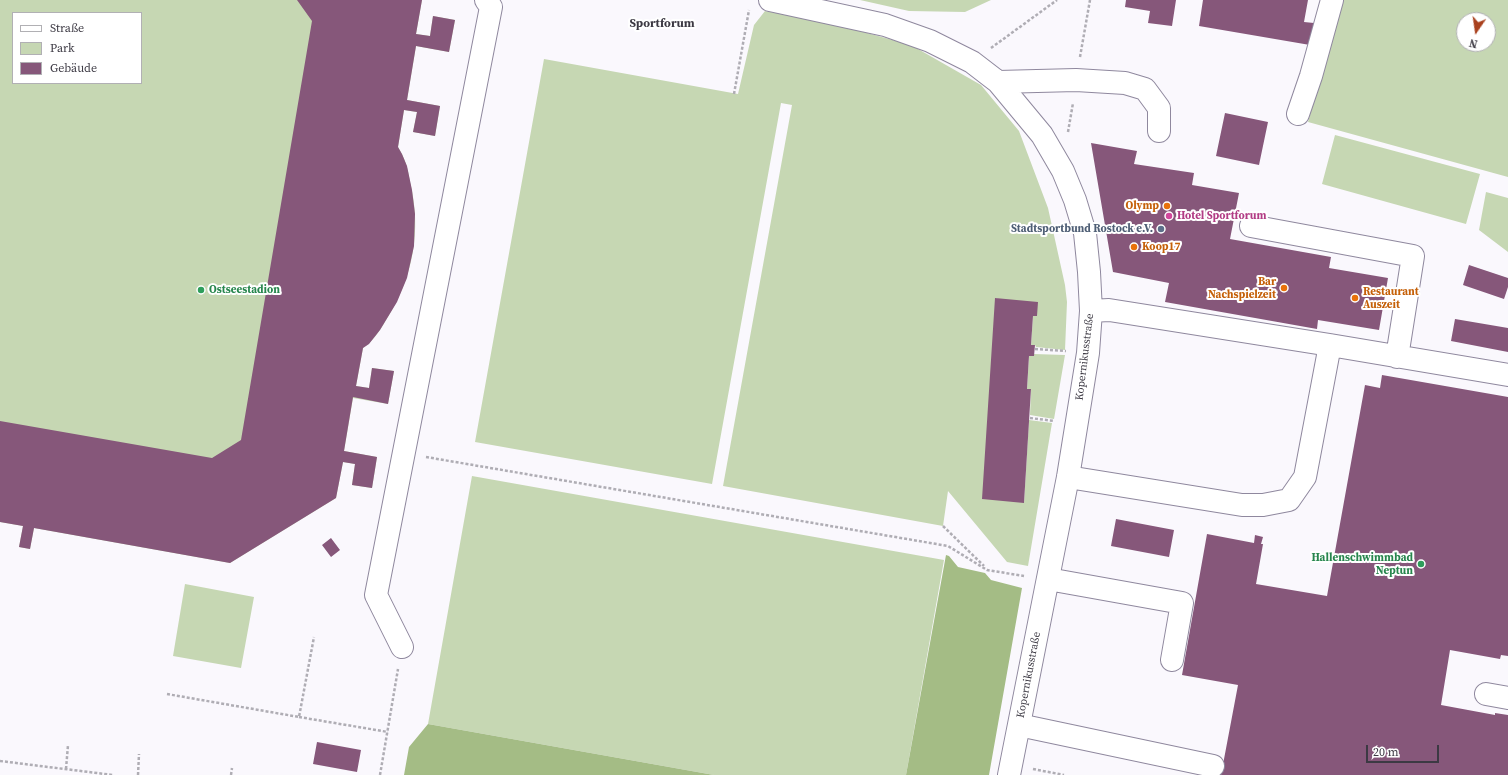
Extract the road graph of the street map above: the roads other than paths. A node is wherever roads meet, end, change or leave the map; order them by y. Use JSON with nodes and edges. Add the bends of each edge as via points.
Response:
{"nodes":[{"id":1,"x":486,"y":0,"type":"edge"},
{"id":2,"x":770,"y":0,"type":"edge"},
{"id":3,"x":1332,"y":0,"type":"edge"},
{"id":4,"x":998,"y":82,"type":"junction"},
{"id":5,"x":1298,"y":114,"type":"dead end"},
{"id":6,"x":1159,"y":131,"type":"dead end"},
{"id":7,"x":1251,"y":226,"type":"dead end"},
{"id":8,"x":1091,"y":311,"type":"junction"},
{"id":9,"x":1330,"y":345,"type":"junction"},
{"id":10,"x":1397,"y":357,"type":"junction"},
{"id":11,"x":1508,"y":375,"type":"edge"},
{"id":12,"x":1068,"y":477,"type":"junction"},
{"id":13,"x":1048,"y":580,"type":"junction"},
{"id":14,"x":402,"y":647,"type":"dead end"},
{"id":15,"x":1172,"y":660,"type":"dead end"},
{"id":16,"x":1486,"y":694,"type":"dead end"},
{"id":17,"x":1508,"y":698,"type":"edge"},
{"id":18,"x":1019,"y":725,"type":"junction"},
{"id":19,"x":1213,"y":766,"type":"dead end"},
{"id":20,"x":1010,"y":770,"type":"edge"}],
"edges":[{"from":1,"to":14,"type":"street","via":[[490,7],[376,595]]},
{"from":2,"to":4,"type":"street","name":"Kopernikusstraße","via":[[885,25],[930,41],[972,62]]},
{"from":3,"to":5,"type":"street"},
{"from":4,"to":6,"type":"street","via":[[1076,80],[1125,83],[1145,89],[1159,108]]},
{"from":4,"to":8,"type":"street","name":"Kopernikusstraße","via":[[1042,135],[1063,171],[1075,200],[1084,233]]},
{"from":7,"to":10,"type":"street","via":[[1413,256]]},
{"from":8,"to":9,"type":"street","via":[[1109,310]]},
{"from":8,"to":12,"type":"street","name":"Kopernikusstraße","via":[[1088,353]]},
{"from":9,"to":10,"type":"street"},
{"from":9,"to":12,"type":"street","via":[[1305,477],[1289,500],[1263,505],[1242,505]]},
{"from":10,"to":11,"type":"street"},
{"from":12,"to":13,"type":"street","name":"Kopernikusstraße"},
{"from":13,"to":15,"type":"street","via":[[1182,603]]},
{"from":13,"to":18,"type":"street","name":"Kopernikusstraße"},
{"from":16,"to":17,"type":"street"},
{"from":18,"to":19,"type":"street"},
{"from":18,"to":20,"type":"street","name":"Kopernikusstraße"}]}
